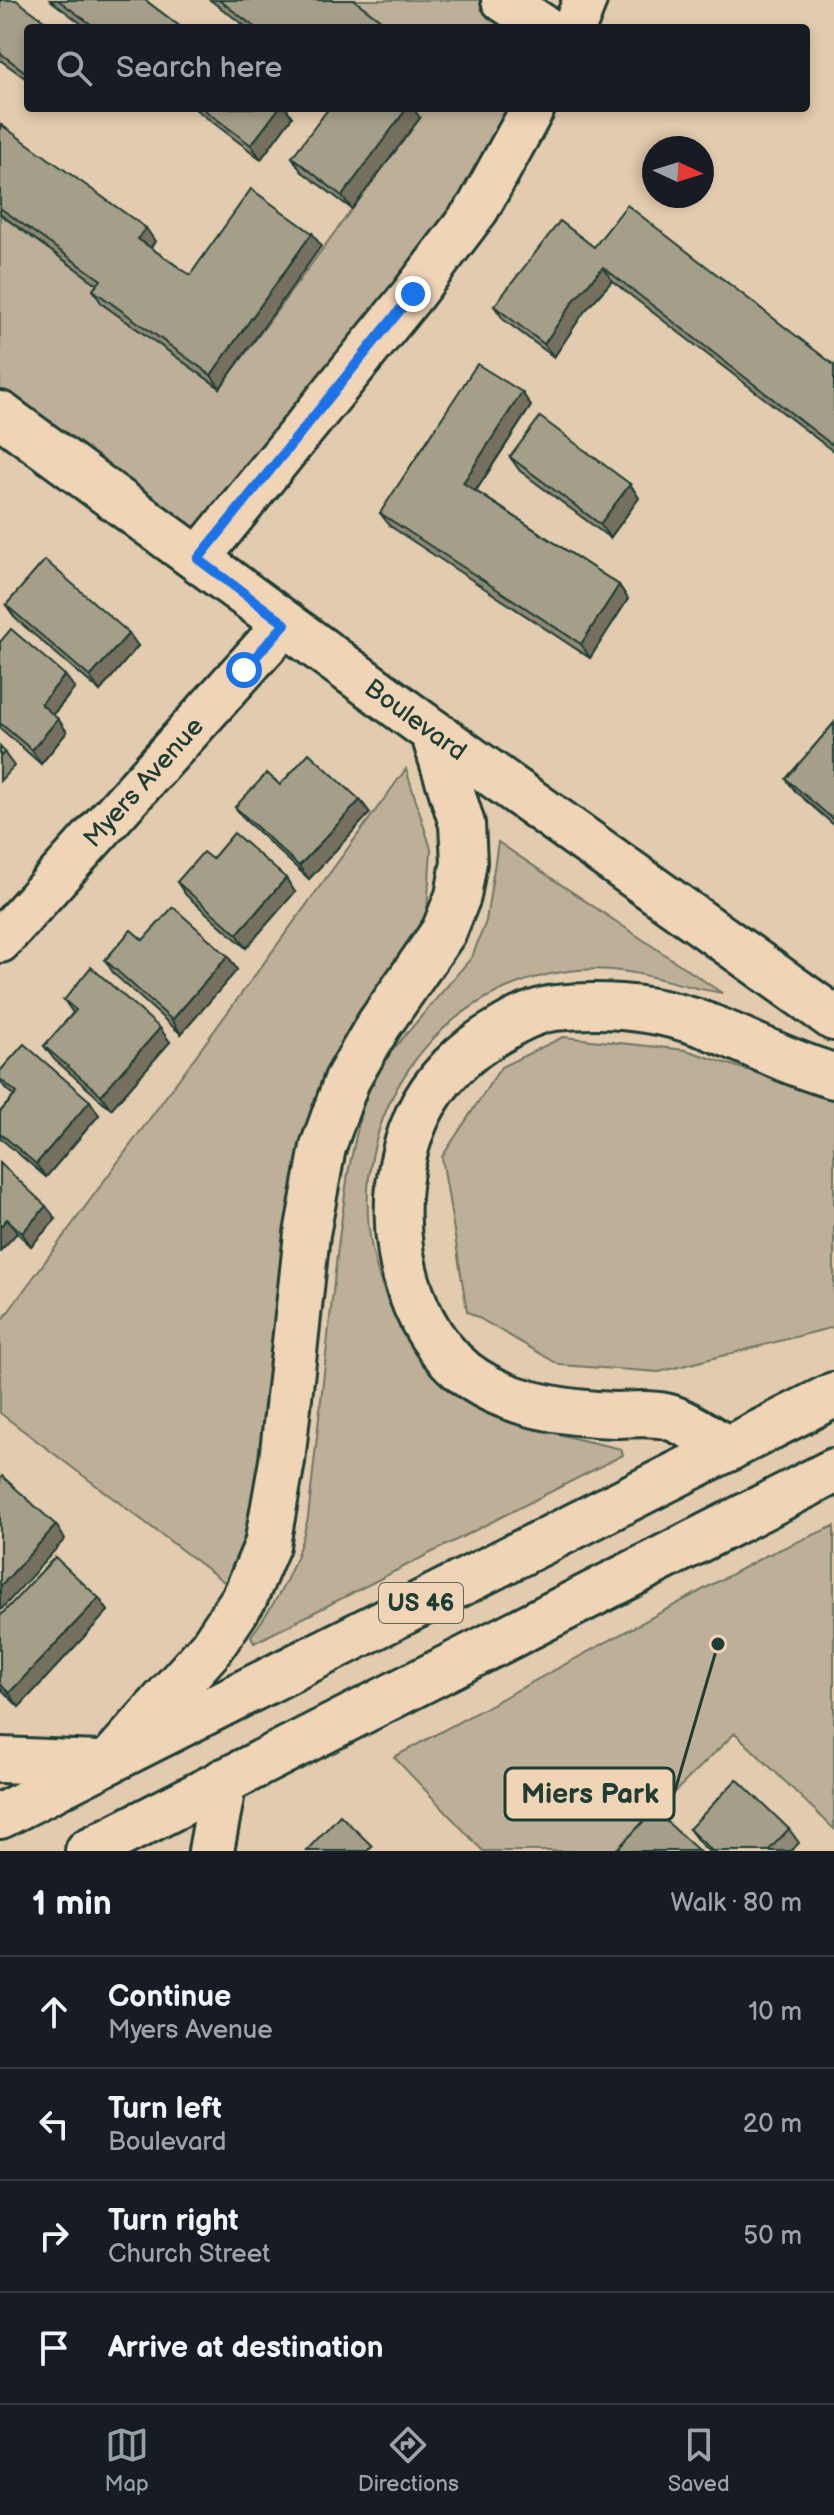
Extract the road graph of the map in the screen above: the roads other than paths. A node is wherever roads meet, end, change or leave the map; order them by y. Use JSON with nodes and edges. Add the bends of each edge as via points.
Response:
{"nodes":[{"id":1,"x":503,"y":0,"type":"edge"},
{"id":2,"x":585,"y":0,"type":"edge"},
{"id":3,"x":540,"y":24,"type":"edge"},
{"id":4,"x":576,"y":24,"type":"edge"},
{"id":5,"x":531,"y":112,"type":"edge"},
{"id":6,"x":0,"y":414,"type":"edge"},
{"id":7,"x":198,"y":559,"type":"junction"},
{"id":8,"x":285,"y":624,"type":"junction"},
{"id":9,"x":433,"y":732,"type":"junction"},
{"id":10,"x":0,"y":941,"type":"edge"},
{"id":11,"x":832,"y":1013,"type":"edge"},
{"id":12,"x":834,"y":1076,"type":"edge"},
{"id":13,"x":834,"y":1395,"type":"edge"},
{"id":14,"x":728,"y":1449,"type":"junction"},
{"id":15,"x":834,"y":1471,"type":"edge"},
{"id":16,"x":0,"y":1760,"type":"edge"},
{"id":17,"x":107,"y":1761,"type":"junction"},
{"id":18,"x":224,"y":1781,"type":"junction"},
{"id":19,"x":0,"y":1816,"type":"edge"},
{"id":20,"x":88,"y":1851,"type":"edge"},
{"id":21,"x":211,"y":1851,"type":"edge"}],
"edges":[{"from":1,"to":3,"type":"street"},
{"from":2,"to":4,"type":"street"},
{"from":5,"to":7,"type":"street","via":[[478,208]]},
{"from":6,"to":7,"type":"main road","name":"Boulevard"},
{"from":7,"to":8,"type":"main road","name":"Boulevard"},
{"from":8,"to":9,"type":"main road","name":"Boulevard"},
{"from":8,"to":10,"type":"street","name":"Myers Avenue"},
{"from":9,"to":11,"type":"main road","name":"Boulevard"},
{"from":9,"to":17,"type":"main road","via":[[462,824],[464,862],[458,896],[444,931],[347,1080],[323,1147],[267,1545],[245,1597],[211,1648]]},
{"from":12,"to":14,"type":"main road","via":[[702,1024],[658,1013],[599,1006],[552,1008],[475,1045],[444,1075],[418,1115],[403,1155],[398,1202],[402,1262],[434,1342],[466,1374],[548,1408],[669,1417]]},
{"from":13,"to":14,"type":"main road","number":"US 46"},
{"from":14,"to":17,"type":"main road","number":"US 46"},
{"from":15,"to":18,"type":"main road","number":"US 46"},
{"from":16,"to":17,"type":"main road"},
{"from":17,"to":19,"type":"main road","number":"US 46"},
{"from":18,"to":20,"type":"main road","number":"US 46"},
{"from":18,"to":21,"type":"main road"}]}
